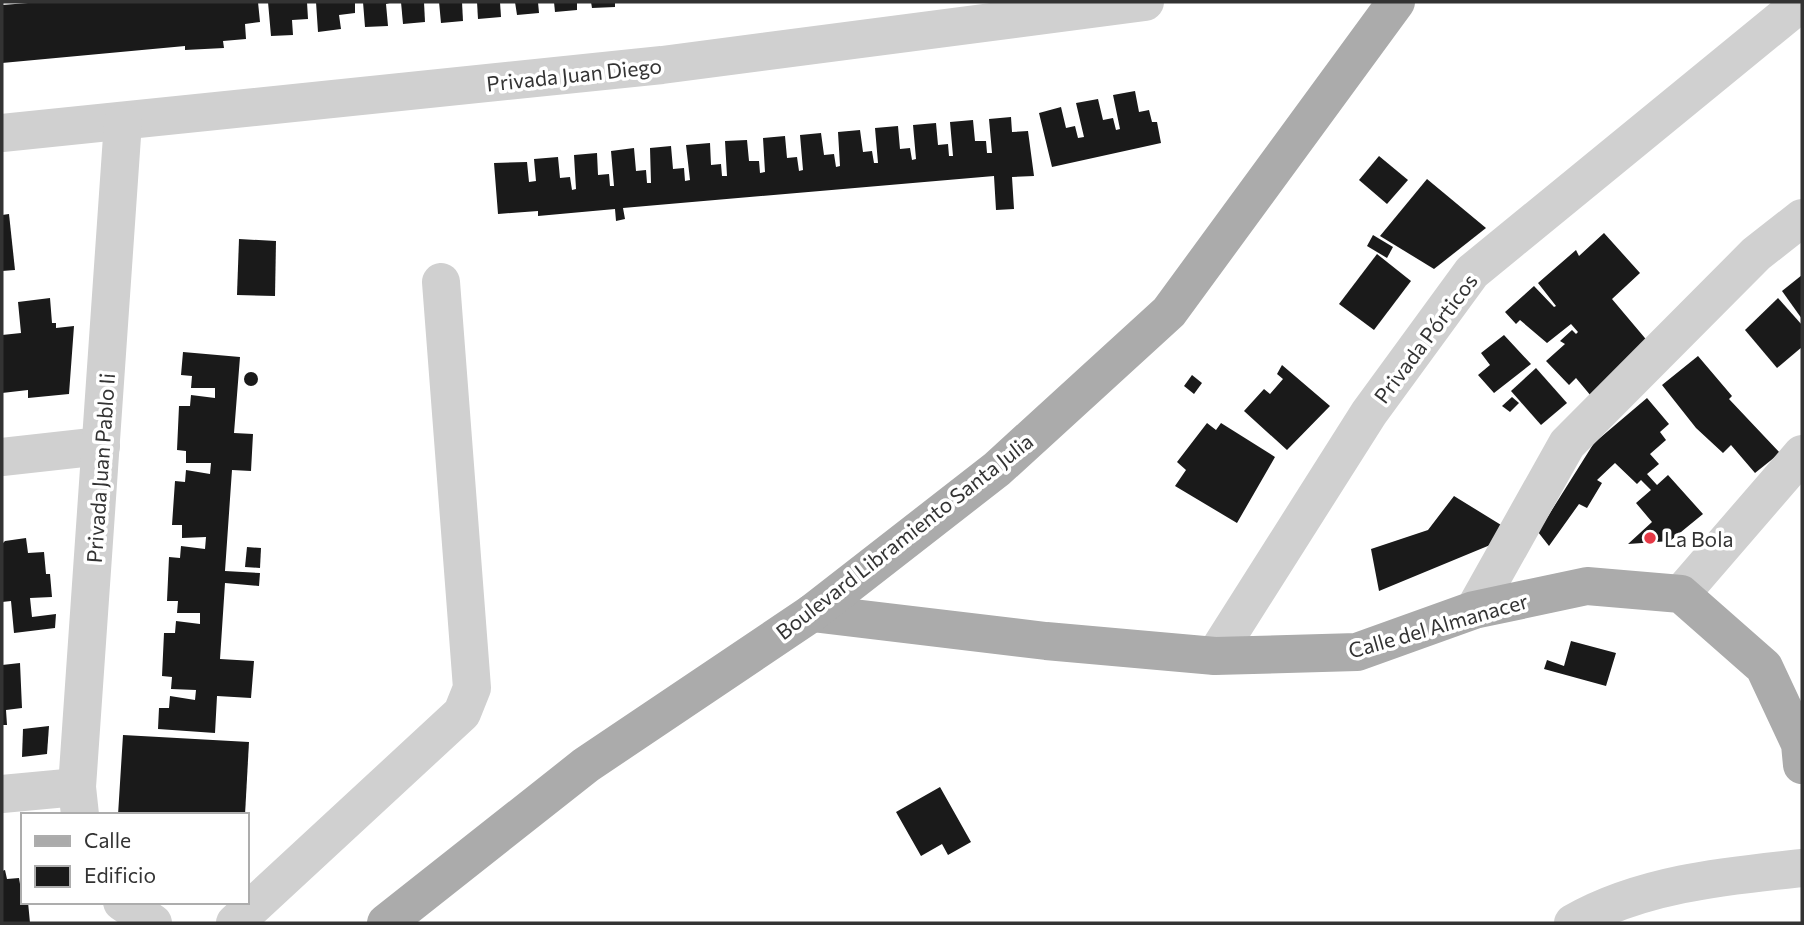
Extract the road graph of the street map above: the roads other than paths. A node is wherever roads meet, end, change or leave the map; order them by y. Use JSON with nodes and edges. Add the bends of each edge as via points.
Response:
{"nodes":[{"id":1,"x":1145,"y":2,"type":"edge"},
{"id":2,"x":1396,"y":2,"type":"edge"},
{"id":3,"x":1802,"y":2,"type":"edge"},
{"id":4,"x":123,"y":122,"type":"junction"},
{"id":5,"x":2,"y":133,"type":"edge"},
{"id":6,"x":1802,"y":218,"type":"edge"},
{"id":7,"x":441,"y":282,"type":"dead end"},
{"id":8,"x":101,"y":446,"type":"junction"},
{"id":9,"x":1802,"y":454,"type":"edge"},
{"id":10,"x":2,"y":457,"type":"edge"},
{"id":11,"x":1681,"y":594,"type":"junction"},
{"id":12,"x":1474,"y":610,"type":"junction"},
{"id":13,"x":812,"y":612,"type":"junction"},
{"id":14,"x":1215,"y":656,"type":"junction"},
{"id":15,"x":1802,"y":765,"type":"edge"},
{"id":16,"x":2,"y":794,"type":"edge"},
{"id":17,"x":79,"y":801,"type":"edge"},
{"id":18,"x":1802,"y":868,"type":"edge"},
{"id":19,"x":125,"y":904,"type":"edge"},
{"id":20,"x":153,"y":923,"type":"edge"},
{"id":21,"x":235,"y":923,"type":"edge"},
{"id":22,"x":386,"y":923,"type":"edge"},
{"id":23,"x":1573,"y":923,"type":"edge"}],
"edges":[{"from":1,"to":4,"type":"street","name":"Privada Juan Diego","via":[[662,65]]},
{"from":2,"to":13,"type":"main road","name":"Boulevard Libramiento Santa Julia","via":[[1169,312],[997,469]]},
{"from":3,"to":14,"type":"street","name":"Privada Pórticos","via":[[1472,272],[1369,413]]},
{"from":4,"to":5,"type":"street","name":"Privada Juan Diego"},
{"from":4,"to":8,"type":"street","name":"Privada Juan Pablo Ii"},
{"from":6,"to":12,"type":"street","via":[[1756,254],[1567,444]]},
{"from":7,"to":21,"type":"street","via":[[472,688],[462,713]]},
{"from":8,"to":10,"type":"street"},
{"from":8,"to":17,"type":"street","name":"Privada Juan Pablo Ii"},
{"from":9,"to":11,"type":"street"},
{"from":11,"to":12,"type":"main road","name":"Calle del Almanacer","via":[[1587,586]]},
{"from":11,"to":15,"type":"main road","via":[[1764,667],[1800,744]]},
{"from":12,"to":14,"type":"main road","name":"Calle del Almanacer","via":[[1357,652]]},
{"from":13,"to":14,"type":"main road","name":"Calle del Almanacer"},
{"from":13,"to":22,"type":"main road","name":"Boulevard Libramiento Santa Julia","via":[[586,765]]},
{"from":16,"to":17,"type":"street"},
{"from":18,"to":23,"type":"street","via":[[1708,878],[1600,908]]},
{"from":19,"to":20,"type":"street"}]}
